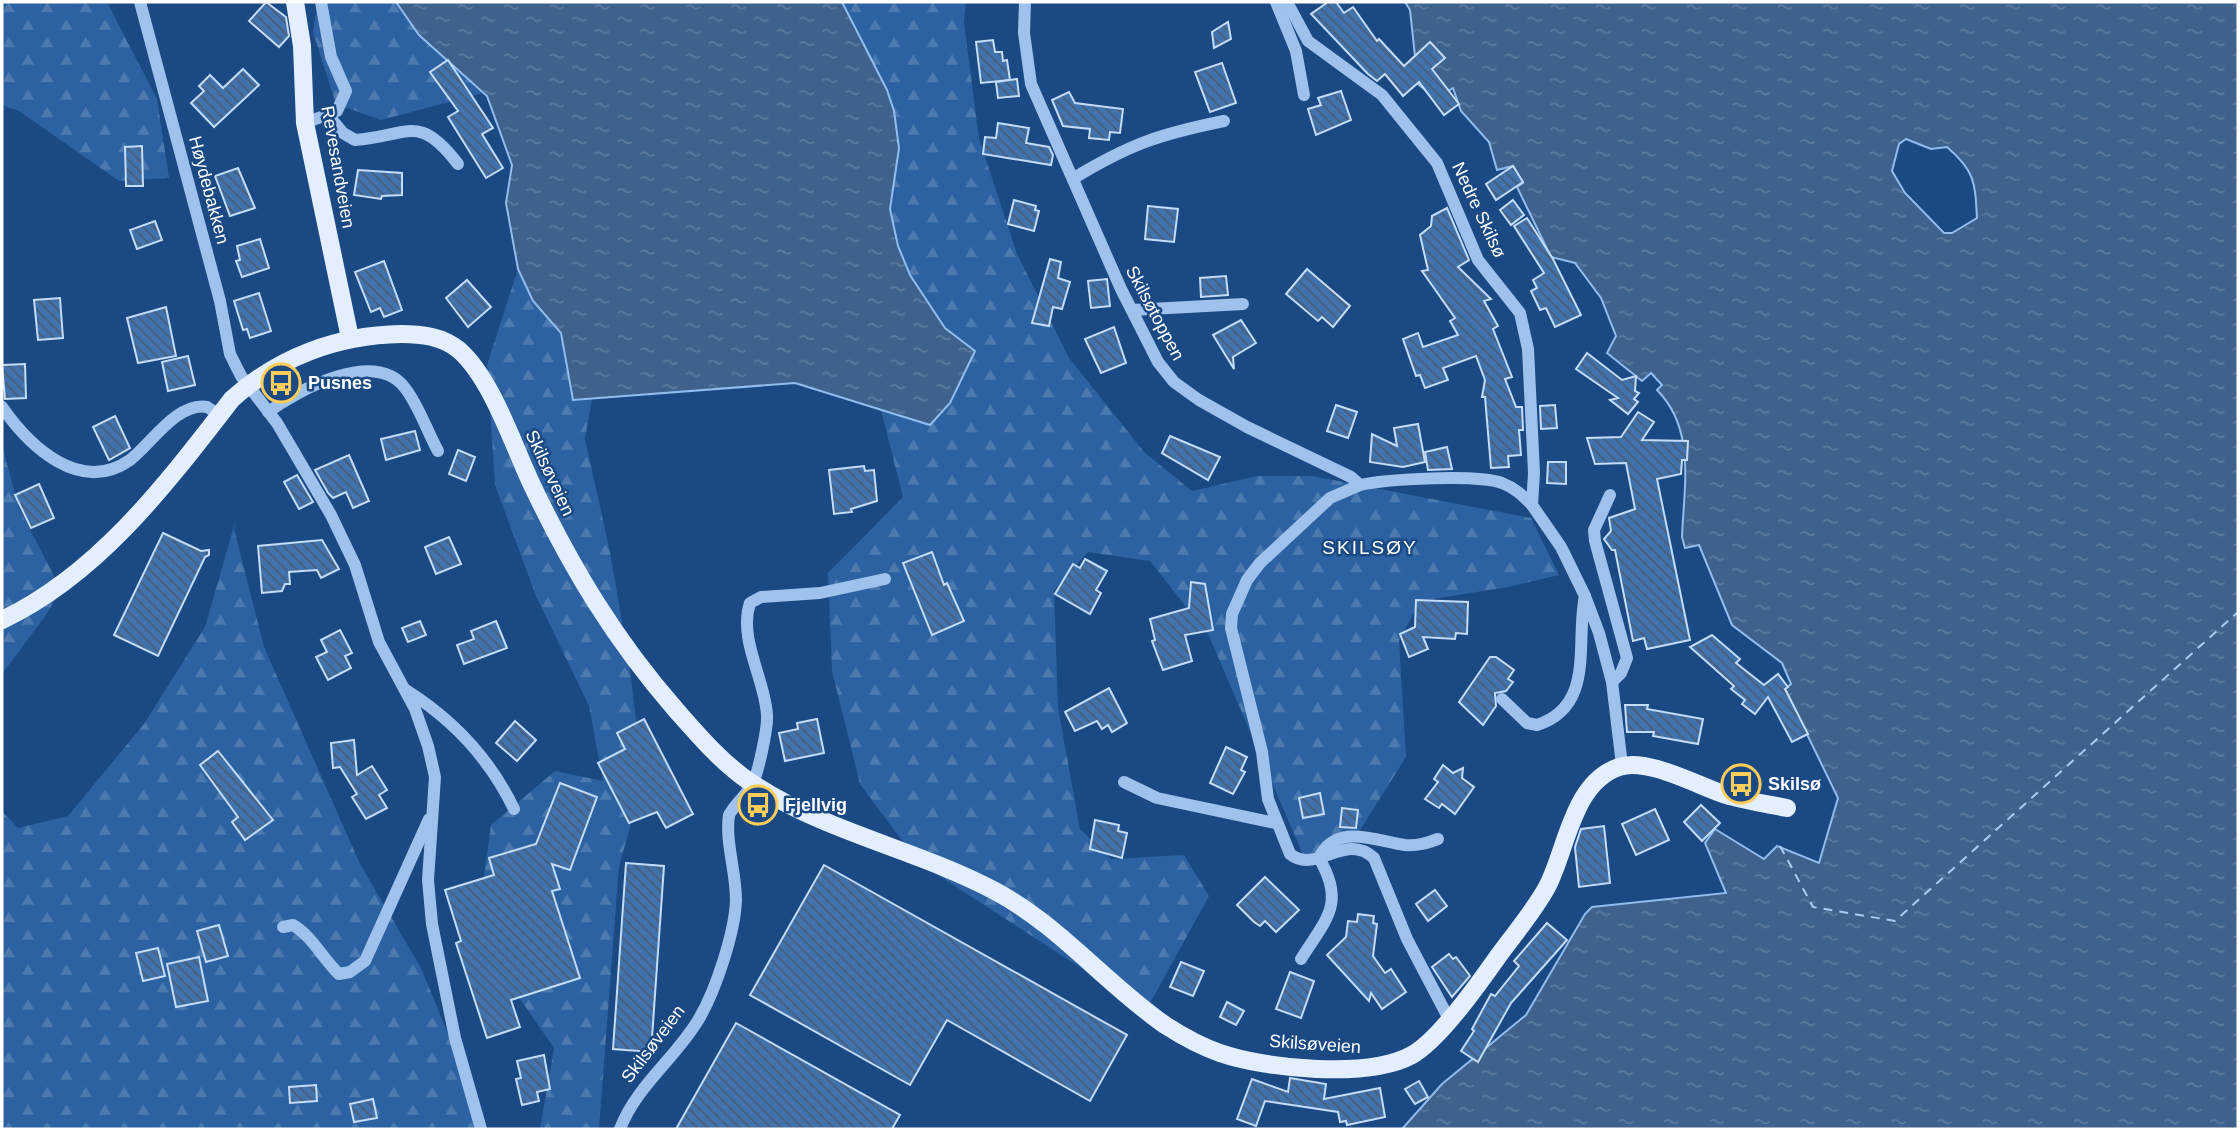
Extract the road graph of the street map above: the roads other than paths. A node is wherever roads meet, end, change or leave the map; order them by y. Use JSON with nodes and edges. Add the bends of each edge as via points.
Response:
{"nodes":[{"id":1,"x":140,"y":2,"type":"edge"},
{"id":2,"x":295,"y":2,"type":"edge"},
{"id":3,"x":321,"y":2,"type":"edge"},
{"id":4,"x":1026,"y":2,"type":"edge"},
{"id":5,"x":1276,"y":2,"type":"edge"},
{"id":6,"x":1287,"y":2,"type":"edge"},
{"id":7,"x":1304,"y":95,"type":"dead end"},
{"id":8,"x":329,"y":116,"type":"junction"},
{"id":9,"x":1224,"y":121,"type":"dead end"},
{"id":10,"x":306,"y":122,"type":"junction"},
{"id":11,"x":458,"y":164,"type":"dead end"},
{"id":12,"x":1074,"y":178,"type":"junction"},
{"id":13,"x":1243,"y":304,"type":"dead end"},
{"id":14,"x":1132,"y":310,"type":"junction"},
{"id":15,"x":351,"y":338,"type":"junction"},
{"id":16,"x":247,"y":386,"type":"junction"},
{"id":17,"x":2,"y":407,"type":"edge"},
{"id":18,"x":268,"y":412,"type":"junction"},
{"id":19,"x":219,"y":415,"type":"junction"},
{"id":20,"x":438,"y":451,"type":"dead end"},
{"id":21,"x":1360,"y":485,"type":"junction"},
{"id":22,"x":1610,"y":495,"type":"dead end"},
{"id":23,"x":1532,"y":505,"type":"junction"},
{"id":24,"x":885,"y":579,"type":"dead end"},
{"id":25,"x":1585,"y":596,"type":"junction"},
{"id":26,"x":2,"y":620,"type":"edge"},
{"id":27,"x":1612,"y":682,"type":"junction"},
{"id":28,"x":406,"y":689,"type":"junction"},
{"id":29,"x":1502,"y":699,"type":"dead end"},
{"id":30,"x":1622,"y":765,"type":"junction"},
{"id":31,"x":1124,"y":782,"type":"dead end"},
{"id":32,"x":753,"y":784,"type":"junction"},
{"id":33,"x":1787,"y":808,"type":"dead end"},
{"id":34,"x":433,"y":809,"type":"junction"},
{"id":35,"x":514,"y":809,"type":"dead end"},
{"id":36,"x":1275,"y":823,"type":"junction"},
{"id":37,"x":1438,"y":839,"type":"dead end"},
{"id":38,"x":1319,"y":858,"type":"junction"},
{"id":39,"x":282,"y":927,"type":"dead end"},
{"id":40,"x":1301,"y":959,"type":"dead end"},
{"id":41,"x":1450,"y":1019,"type":"junction"},
{"id":42,"x":481,"y":1129,"type":"edge"},
{"id":43,"x":620,"y":1129,"type":"edge"}],
"edges":[{"from":1,"to":16,"type":"street","name":"Høydebakken","via":[[230,354]]},
{"from":2,"to":10,"type":"main road","name":"Revesandveien"},
{"from":3,"to":8,"type":"street","via":[[331,57],[346,91],[343,102]]},
{"from":4,"to":12,"type":"street","name":"Skilsøtoppen","via":[[1027,69]]},
{"from":5,"to":7,"type":"street","via":[[1296,51]]},
{"from":6,"to":23,"type":"street","name":"Nedre Skilsø","via":[[1308,41],[1382,95],[1437,163],[1478,260],[1520,313],[1528,349]]},
{"from":8,"to":10,"type":"street"},
{"from":8,"to":11,"type":"street","via":[[355,140],[406,130],[428,133]]},
{"from":9,"to":12,"type":"street","via":[[1147,139]]},
{"from":10,"to":15,"type":"main road","name":"Revesandveien"},
{"from":12,"to":14,"type":"street","name":"Skilsøtoppen"},
{"from":13,"to":14,"type":"street"},
{"from":14,"to":21,"type":"street","name":"Skilsøtoppen","via":[[1158,362],[1174,382],[1247,428]]},
{"from":15,"to":16,"type":"main road","name":"Skilsøveien","via":[[284,363]]},
{"from":15,"to":32,"type":"main road","name":"Skilsøveien","via":[[421,334],[448,342],[463,354],[483,381],[561,546],[607,624],[702,740]]},
{"from":16,"to":18,"type":"street"},
{"from":16,"to":19,"type":"main road","name":"Skilsøveien"},
{"from":17,"to":19,"type":"street","via":[[28,440],[71,469],[88,471],[110,471],[130,460],[189,409],[207,407]]},
{"from":18,"to":20,"type":"street","via":[[294,394],[356,371],[387,373],[405,387]]},
{"from":18,"to":28,"type":"street","via":[[331,515],[355,565],[379,642]]},
{"from":19,"to":26,"type":"main road","name":"Skilsøveien","via":[[115,538],[56,589]]},
{"from":21,"to":23,"type":"street","via":[[1381,480],[1486,480],[1516,489]]},
{"from":21,"to":36,"type":"street","via":[[1330,498],[1260,563],[1232,614],[1231,628]]},
{"from":22,"to":27,"type":"street","via":[[1594,530],[1627,658]]},
{"from":23,"to":25,"type":"street","via":[[1561,547]]},
{"from":24,"to":32,"type":"street","name":"Skilsøveien","via":[[820,593],[761,597],[750,603],[748,632],[768,714]]},
{"from":25,"to":27,"type":"street"},
{"from":25,"to":29,"type":"street","via":[[1580,680],[1572,698],[1537,725],[1527,723]]},
{"from":27,"to":30,"type":"street"},
{"from":28,"to":34,"type":"street","via":[[435,777]]},
{"from":28,"to":35,"type":"street","via":[[447,718],[490,769]]},
{"from":30,"to":33,"type":"main road","via":[[1643,765],[1730,796]]},
{"from":30,"to":41,"type":"main road","name":"Skilsøveien","via":[[1590,789],[1572,821],[1544,893]]},
{"from":31,"to":36,"type":"street","via":[[1157,798]]},
{"from":32,"to":41,"type":"main road","name":"Skilsøveien","via":[[816,817],[995,891],[1041,921],[1163,1023],[1227,1056],[1318,1068],[1385,1066],[1416,1053]]},
{"from":32,"to":43,"type":"street","name":"Skilsøveien","via":[[729,815],[736,900],[714,984],[702,1015]]},
{"from":34,"to":39,"type":"street","via":[[365,961],[356,969],[339,974],[306,934],[293,925]]},
{"from":34,"to":42,"type":"street","via":[[428,880],[432,924],[455,1038]]},
{"from":36,"to":38,"type":"street","via":[[1295,858]]},
{"from":37,"to":38,"type":"street","via":[[1407,845],[1351,836],[1327,845]]},
{"from":38,"to":40,"type":"street","via":[[1331,881],[1334,901]]},
{"from":38,"to":41,"type":"street","via":[[1352,847],[1374,858],[1407,939]]}]}
